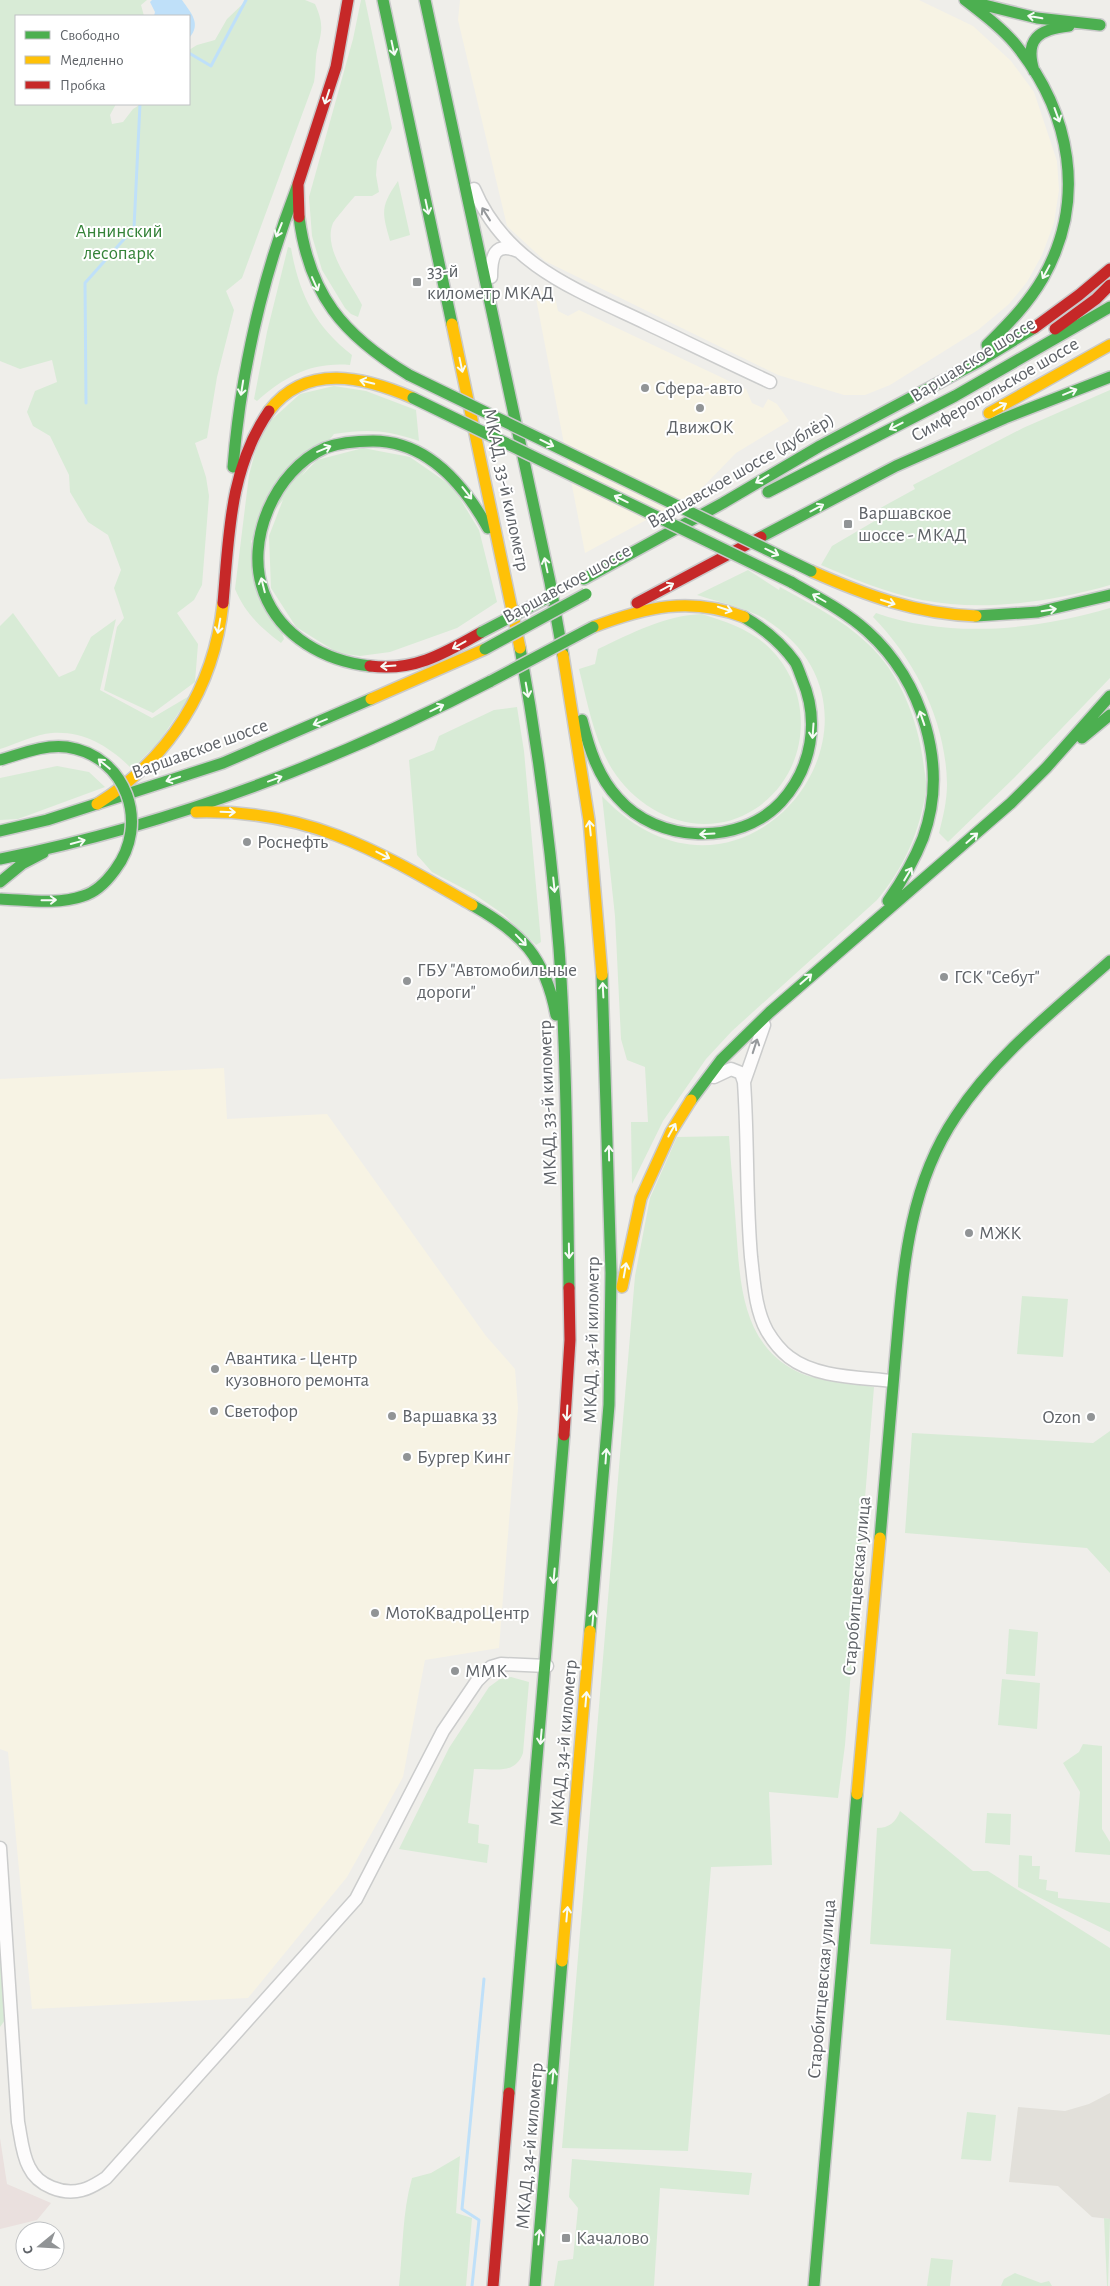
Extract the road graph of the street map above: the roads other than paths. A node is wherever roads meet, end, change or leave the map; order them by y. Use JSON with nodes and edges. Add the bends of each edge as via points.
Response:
{"nodes":[{"id":1,"x":348,"y":0,"type":"edge"},
{"id":2,"x":383,"y":0,"type":"edge"},
{"id":3,"x":425,"y":0,"type":"edge"},
{"id":4,"x":965,"y":0,"type":"edge"},
{"id":5,"x":440,"y":14,"type":"dead end"},
{"id":6,"x":1105,"y":25,"type":"edge"},
{"id":7,"x":1035,"y":72,"type":"junction"},
{"id":8,"x":450,"y":112,"type":"junction"},
{"id":9,"x":455,"y":138,"type":"junction"},
{"id":10,"x":298,"y":185,"type":"junction"},
{"id":11,"x":518,"y":250,"type":"junction"},
{"id":12,"x":1110,"y":269,"type":"edge"},
{"id":13,"x":1110,"y":285,"type":"edge"},
{"id":14,"x":1110,"y":307,"type":"edge"},
{"id":15,"x":1099,"y":313,"type":"junction"},
{"id":16,"x":496,"y":327,"type":"junction"},
{"id":17,"x":1044,"y":337,"type":"junction"},
{"id":18,"x":1110,"y":345,"type":"edge"},
{"id":19,"x":982,"y":358,"type":"junction"},
{"id":20,"x":951,"y":376,"type":"junction"},
{"id":21,"x":1110,"y":377,"type":"edge"},
{"id":22,"x":770,"y":382,"type":"dead end"},
{"id":23,"x":955,"y":396,"type":"junction"},
{"id":24,"x":896,"y":466,"type":"junction"},
{"id":25,"x":230,"y":523,"type":"junction"},
{"id":26,"x":681,"y":540,"type":"dead end"},
{"id":27,"x":509,"y":590,"type":"junction"},
{"id":28,"x":591,"y":591,"type":"dead end"},
{"id":29,"x":1110,"y":595,"type":"edge"},
{"id":30,"x":593,"y":627,"type":"junction"},
{"id":31,"x":560,"y":636,"type":"junction"},
{"id":32,"x":436,"y":658,"type":"junction"},
{"id":33,"x":1110,"y":696,"type":"edge"},
{"id":34,"x":355,"y":707,"type":"junction"},
{"id":35,"x":1110,"y":715,"type":"edge"},
{"id":36,"x":0,"y":760,"type":"edge"},
{"id":37,"x":1046,"y":768,"type":"junction"},
{"id":38,"x":97,"y":804,"type":"junction"},
{"id":39,"x":179,"y":811,"type":"junction"},
{"id":40,"x":4,"y":830,"type":"edge"},
{"id":41,"x":48,"y":850,"type":"junction"},
{"id":42,"x":0,"y":859,"type":"edge"},
{"id":43,"x":0,"y":882,"type":"edge"},
{"id":44,"x":0,"y":899,"type":"edge"},
{"id":45,"x":867,"y":926,"type":"junction"},
{"id":46,"x":1110,"y":961,"type":"edge"},
{"id":47,"x":770,"y":1012,"type":"junction"},
{"id":48,"x":565,"y":1078,"type":"junction"},
{"id":49,"x":744,"y":1082,"type":"junction"},
{"id":50,"x":701,"y":1084,"type":"junction"},
{"id":51,"x":610,"y":1201,"type":"joint"},
{"id":52,"x":568,"y":1202,"type":"joint"},
{"id":53,"x":892,"y":1381,"type":"junction"},
{"id":54,"x":609,"y":1405,"type":"junction"},
{"id":55,"x":547,"y":1666,"type":"junction"},
{"id":56,"x":0,"y":1848,"type":"edge"},
{"id":57,"x":0,"y":1917,"type":"edge"},
{"id":58,"x":5,"y":1937,"type":"junction"},
{"id":59,"x":493,"y":2286,"type":"edge"},
{"id":60,"x":535,"y":2286,"type":"edge"},
{"id":61,"x":814,"y":2286,"type":"edge"}],
"edges":[{"from":1,"to":10,"type":"main road","one_way":true,"via":[[332,83]]},
{"from":2,"to":27,"type":"main road","name":"МКАД, 33-й километр","one_way":true},
{"from":3,"to":8,"type":"main road","name":"МКАД, 33-й километр"},
{"from":6,"to":4,"type":"main road","one_way":true,"via":[[1004,12]]},
{"from":4,"to":7,"type":"main road","via":[[1017,46]]},
{"from":5,"to":8,"type":"main road","via":[[441,54]]},
{"from":6,"to":7,"type":"main road","via":[[1059,26],[1037,36],[1030,47],[1029,59]]},
{"from":7,"to":20,"type":"main road","one_way":true,"via":[[1050,96],[1066,146],[1069,193],[1062,238],[1042,280],[1010,324]]},
{"from":8,"to":9,"type":"main road","name":"МКАД, 33-й километр"},
{"from":11,"to":9,"type":"street","one_way":true,"via":[[496,230],[482,206]]},
{"from":9,"to":16,"type":"main road","name":"МКАД, 33-й километр"},
{"from":10,"to":25,"type":"main road","one_way":true,"via":[[276,237],[245,368],[234,447]]},
{"from":10,"to":29,"type":"main road","one_way":true,"bridge":true,"via":[[302,244],[319,292],[348,333],[409,376],[810,571],[889,603],[937,613],[1017,614],[1074,606]]},
{"from":11,"to":16,"type":"street","via":[[501,248],[494,253],[491,263]]},
{"from":11,"to":22,"type":"street","via":[[546,274],[570,287]]},
{"from":12,"to":19,"type":"main road","name":"Варшавское шоссе (дублёр)","via":[[1048,319]]},
{"from":13,"to":17,"type":"main road","name":"Варшавское шоссе"},
{"from":14,"to":15,"type":"main road","name":"Симферопольское шоссе"},
{"from":15,"to":17,"type":"street"},
{"from":15,"to":23,"type":"main road","name":"Симферопольское шоссе"},
{"from":31,"to":16,"type":"main road","name":"МКАД, 33-й километр","one_way":true},
{"from":17,"to":19,"type":"street"},
{"from":17,"to":23,"type":"main road","name":"Варшавское шоссе"},
{"from":24,"to":18,"type":"main road","name":"Симферопольское шоссе","one_way":true},
{"from":19,"to":20,"type":"main road","name":"Варшавское шоссе (дублёр)"},
{"from":20,"to":32,"type":"main road","name":"Варшавское шоссе (дублёр)","one_way":true,"bridge":true},
{"from":24,"to":21,"type":"main road","one_way":true},
{"from":23,"to":26,"type":"main road","name":"Варшавское шоссе","one_way":true},
{"from":30,"to":24,"type":"main road","one_way":true},
{"from":25,"to":38,"type":"main road","one_way":true,"via":[[219,629],[200,691],[165,747],[122,790]]},
{"from":45,"to":25,"type":"main road","one_way":true,"bridge":true,"via":[[910,872],[927,833],[935,786],[930,742],[903,675],[876,639],[840,609],[413,398],[352,378],[314,380],[296,387],[267,412],[249,441]]},
{"from":32,"to":27,"type":"main road","one_way":true,"via":[[384,667],[336,661],[313,650],[274,614],[263,589],[258,563],[261,535],[267,510],[278,486],[295,468],[313,453],[338,443],[366,439],[392,442],[437,463],[458,480],[476,504],[490,532]]},
{"from":27,"to":48,"type":"main road","name":"МКАД, 33-й километр","one_way":true,"via":[[548,825],[559,948]]},
{"from":28,"to":34,"type":"main road","name":"Варшавское шоссе","bridge":true,"via":[[485,649]]},
{"from":30,"to":31,"type":"main road","one_way":true,"via":[[653,606],[702,603],[743,616],[777,639],[793,656],[804,675],[814,719],[813,739],[806,761],[786,796],[759,820],[721,833],[680,833],[643,819],[616,796],[600,771],[585,732]]},
{"from":39,"to":30,"type":"main road","one_way":true,"bridge":true,"via":[[301,770],[408,722]]},
{"from":51,"to":31,"type":"main road","name":"МКАД, 33-й километр","one_way":true,"via":[[596,883],[580,754]]},
{"from":32,"to":34,"type":"main road","name":"Варшавское шоссе (дублёр)"},
{"from":33,"to":37,"type":"main road"},
{"from":34,"to":38,"type":"main road","name":"Варшавское шоссе","one_way":true,"via":[[223,763]]},
{"from":35,"to":37,"type":"main road"},
{"from":44,"to":36,"type":"main road","one_way":true,"bridge":true,"via":[[71,899],[86,895],[119,868],[129,852],[134,833],[126,791],[115,774],[97,758],[74,749],[54,747]]},
{"from":45,"to":37,"type":"main road","one_way":true,"via":[[904,898]]},
{"from":38,"to":40,"type":"main road","name":"Варшавское шоссе"},
{"from":41,"to":39,"type":"main road","one_way":true},
{"from":39,"to":48,"type":"main road","one_way":true,"via":[[263,815],[350,839],[433,881],[500,922],[523,942],[542,969],[554,1005]]},
{"from":41,"to":42,"type":"main road"},
{"from":41,"to":43,"type":"main road","via":[[22,864]]},
{"from":47,"to":45,"type":"main road","one_way":true},
{"from":46,"to":53,"type":"main road","name":"Старобитцевская улица","via":[[990,1074],[958,1113],[940,1142],[927,1172],[909,1232]]},
{"from":49,"to":47,"type":"street","one_way":true,"via":[[758,1037]]},
{"from":47,"to":50,"type":"main road"},
{"from":48,"to":52,"type":"main road","name":"МКАД, 33-й километр"},
{"from":49,"to":50,"type":"street","via":[[741,1073],[731,1069]]},
{"from":49,"to":53,"type":"street","via":[[747,1208],[753,1270],[760,1312],[767,1330],[777,1346],[805,1366]]},
{"from":54,"to":50,"type":"main road","one_way":true,"via":[[619,1303],[641,1198],[671,1132]]},
{"from":51,"to":54,"type":"main road","name":"МКАД, 34-й километр","via":[[612,1341]]},
{"from":52,"to":55,"type":"main road","name":"МКАД, 34-й километр","one_way":true,"via":[[570,1340]]},
{"from":53,"to":61,"type":"main road","name":"Старобитцевская улица"},
{"from":60,"to":54,"type":"main road","name":"МКАД, 34-й километр","one_way":true},
{"from":55,"to":58,"type":"street","via":[[501,1664],[491,1667],[477,1681],[443,1731],[356,1899],[106,2178],[84,2190],[69,2192],[40,2180],[30,2169],[24,2153],[18,2122]]},
{"from":55,"to":59,"type":"main road","name":"МКАД, 34-й километр","one_way":true},
{"from":56,"to":58,"type":"street"},
{"from":57,"to":58,"type":"street"}]}
